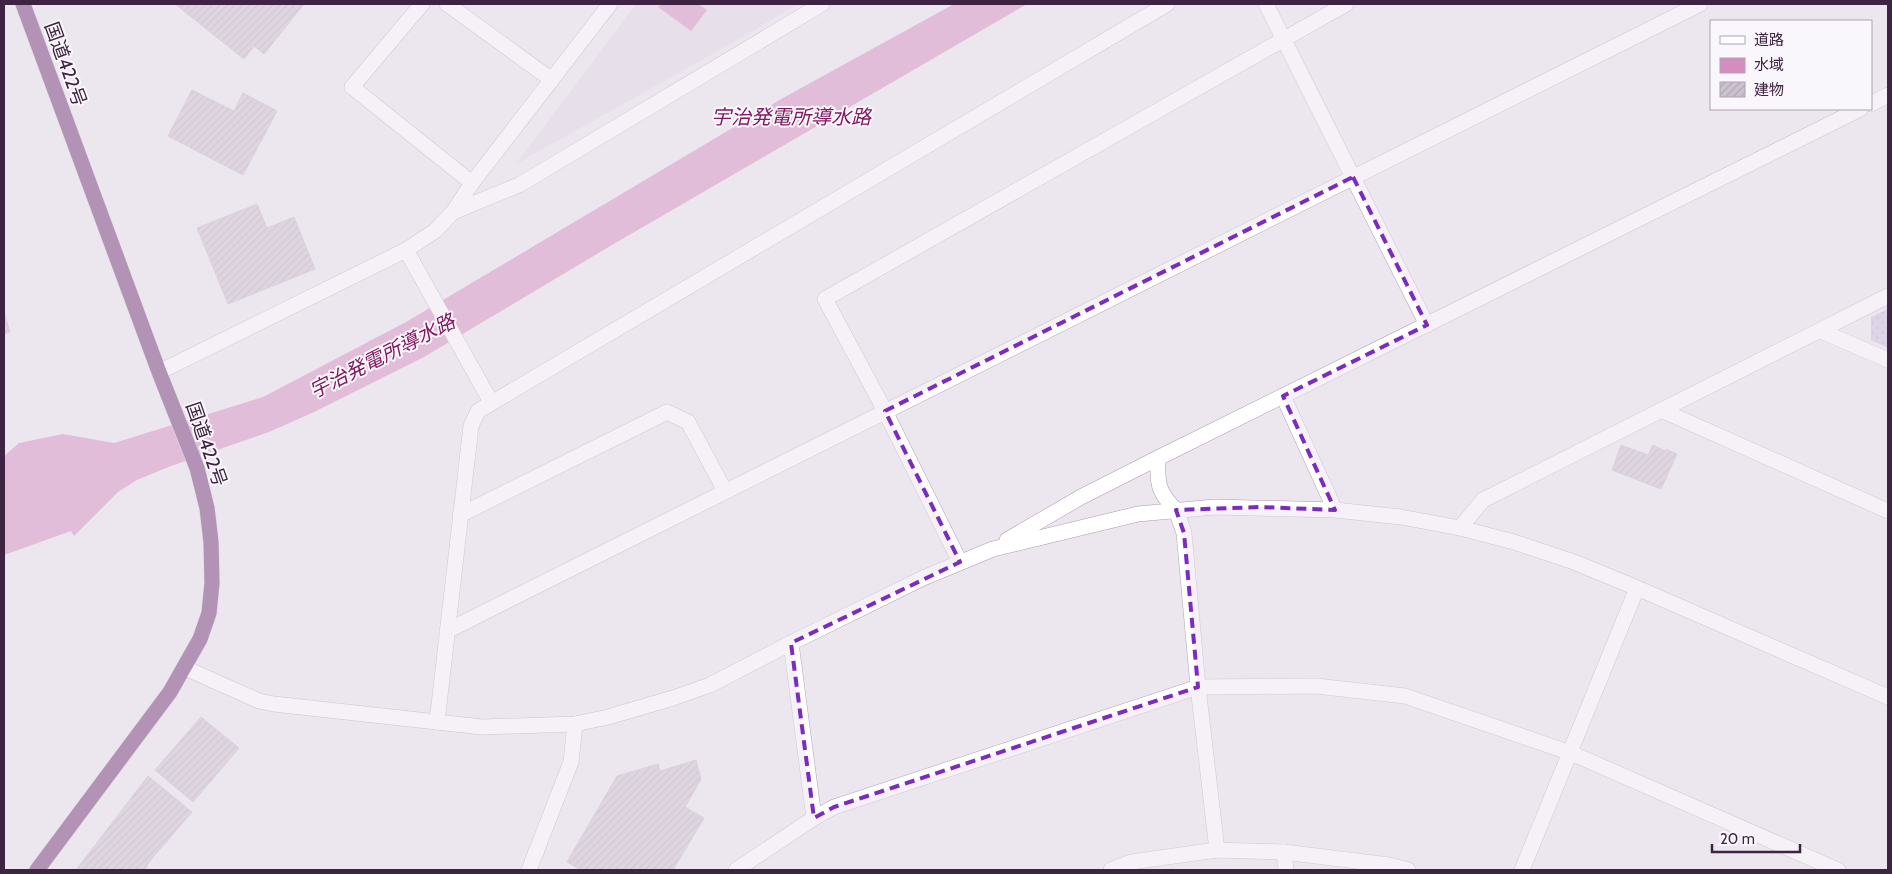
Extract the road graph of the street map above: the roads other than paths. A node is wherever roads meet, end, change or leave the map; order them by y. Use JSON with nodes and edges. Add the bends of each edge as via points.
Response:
{"nodes":[{"id":1,"x":23,"y":4,"type":"edge"},
{"id":2,"x":422,"y":4,"type":"edge"},
{"id":3,"x":447,"y":4,"type":"edge"},
{"id":4,"x":610,"y":4,"type":"edge"},
{"id":5,"x":822,"y":4,"type":"edge"},
{"id":6,"x":1168,"y":4,"type":"edge"},
{"id":7,"x":1266,"y":4,"type":"edge"},
{"id":8,"x":1346,"y":4,"type":"edge"},
{"id":9,"x":1700,"y":4,"type":"edge"},
{"id":10,"x":1284,"y":38,"type":"junction"},
{"id":11,"x":552,"y":80,"type":"junction"},
{"id":12,"x":1888,"y":95,"type":"edge"},
{"id":13,"x":1872,"y":103,"type":"edge"},
{"id":14,"x":1858,"y":110,"type":"edge"},
{"id":15,"x":1353,"y":177,"type":"junction"},
{"id":16,"x":472,"y":183,"type":"junction"},
{"id":17,"x":453,"y":212,"type":"junction"},
{"id":18,"x":406,"y":250,"type":"junction"},
{"id":19,"x":1888,"y":296,"type":"edge"},
{"id":20,"x":1427,"y":324,"type":"junction"},
{"id":21,"x":1821,"y":331,"type":"junction"},
{"id":22,"x":1888,"y":360,"type":"edge"},
{"id":23,"x":159,"y":372,"type":"junction"},
{"id":24,"x":1283,"y":396,"type":"junction"},
{"id":25,"x":490,"y":402,"type":"junction"},
{"id":26,"x":1660,"y":410,"type":"junction"},
{"id":27,"x":885,"y":411,"type":"junction"},
{"id":28,"x":1158,"y":458,"type":"junction"},
{"id":29,"x":725,"y":491,"type":"junction"},
{"id":30,"x":1176,"y":510,"type":"junction"},
{"id":31,"x":1335,"y":510,"type":"junction"},
{"id":32,"x":1888,"y":510,"type":"edge"},
{"id":33,"x":460,"y":514,"type":"junction"},
{"id":34,"x":1460,"y":528,"type":"junction"},
{"id":35,"x":993,"y":549,"type":"junction"},
{"id":36,"x":960,"y":562,"type":"junction"},
{"id":37,"x":1637,"y":588,"type":"junction"},
{"id":38,"x":447,"y":631,"type":"junction"},
{"id":39,"x":791,"y":643,"type":"junction"},
{"id":40,"x":185,"y":668,"type":"junction"},
{"id":41,"x":1198,"y":687,"type":"junction"},
{"id":42,"x":1888,"y":697,"type":"edge"},
{"id":43,"x":437,"y":722,"type":"junction"},
{"id":44,"x":575,"y":724,"type":"junction"},
{"id":45,"x":1572,"y":753,"type":"junction"},
{"id":46,"x":814,"y":818,"type":"junction"},
{"id":47,"x":1218,"y":850,"type":"junction"},
{"id":48,"x":1284,"y":852,"type":"junction"},
{"id":49,"x":37,"y":870,"type":"edge"},
{"id":50,"x":529,"y":870,"type":"edge"},
{"id":51,"x":736,"y":870,"type":"edge"},
{"id":52,"x":1111,"y":870,"type":"edge"},
{"id":53,"x":1286,"y":870,"type":"edge"},
{"id":54,"x":1408,"y":870,"type":"edge"},
{"id":55,"x":1522,"y":870,"type":"edge"},
{"id":56,"x":1838,"y":870,"type":"edge"}],
"edges":[{"from":1,"to":23,"type":"highway","name":"国道422号"},
{"from":2,"to":16,"type":"street","via":[[352,87]]},
{"from":3,"to":11,"type":"street"},
{"from":4,"to":11,"type":"street"},
{"from":5,"to":17,"type":"street","via":[[519,184]]},
{"from":6,"to":25,"type":"street"},
{"from":7,"to":10,"type":"street"},
{"from":8,"to":10,"type":"street"},
{"from":9,"to":15,"type":"street"},
{"from":10,"to":15,"type":"street"},
{"from":10,"to":27,"type":"street","via":[[825,299]]},
{"from":11,"to":16,"type":"street"},
{"from":12,"to":13,"type":"street"},
{"from":14,"to":20,"type":"street"},
{"from":15,"to":20,"type":"street"},
{"from":15,"to":27,"type":"street"},
{"from":16,"to":17,"type":"street"},
{"from":17,"to":18,"type":"street","via":[[435,231]]},
{"from":18,"to":23,"type":"street"},
{"from":18,"to":25,"type":"street"},
{"from":19,"to":21,"type":"street"},
{"from":20,"to":24,"type":"street"},
{"from":21,"to":22,"type":"street"},
{"from":21,"to":26,"type":"street"},
{"from":23,"to":40,"type":"highway","name":"国道422号","via":[[197,468],[211,542],[209,613]]},
{"from":24,"to":28,"type":"street"},
{"from":24,"to":31,"type":"street"},
{"from":25,"to":33,"type":"street","via":[[478,411],[471,426]]},
{"from":26,"to":32,"type":"street"},
{"from":26,"to":34,"type":"street","via":[[1483,500]]},
{"from":27,"to":29,"type":"street"},
{"from":27,"to":36,"type":"street"},
{"from":28,"to":30,"type":"street","via":[[1157,477],[1162,496]]},
{"from":28,"to":35,"type":"street"},
{"from":29,"to":33,"type":"street","via":[[688,422],[667,412]]},
{"from":29,"to":38,"type":"street"},
{"from":30,"to":31,"type":"street","via":[[1215,507]]},
{"from":30,"to":35,"type":"street","via":[[1129,516]]},
{"from":30,"to":41,"type":"street","via":[[1184,533]]},
{"from":31,"to":34,"type":"street"},
{"from":33,"to":38,"type":"street"},
{"from":34,"to":37,"type":"street","via":[[1574,562]]},
{"from":35,"to":36,"type":"street"},
{"from":36,"to":39,"type":"street"},
{"from":37,"to":42,"type":"street"},
{"from":37,"to":45,"type":"street"},
{"from":38,"to":43,"type":"street"},
{"from":39,"to":44,"type":"street","via":[[710,685]]},
{"from":39,"to":46,"type":"street"},
{"from":40,"to":43,"type":"street","via":[[259,701]]},
{"from":40,"to":49,"type":"highway","name":"国道422号"},
{"from":41,"to":45,"type":"street","via":[[1316,686],[1405,696]]},
{"from":41,"to":46,"type":"street","via":[[834,807]]},
{"from":41,"to":47,"type":"street"},
{"from":43,"to":44,"type":"street","via":[[482,727]]},
{"from":44,"to":50,"type":"street","via":[[571,762]]},
{"from":45,"to":55,"type":"street"},
{"from":45,"to":56,"type":"street"},
{"from":46,"to":51,"type":"street"},
{"from":47,"to":48,"type":"street"},
{"from":47,"to":52,"type":"street","via":[[1131,862]]},
{"from":48,"to":53,"type":"street"},
{"from":48,"to":54,"type":"street"}]}
